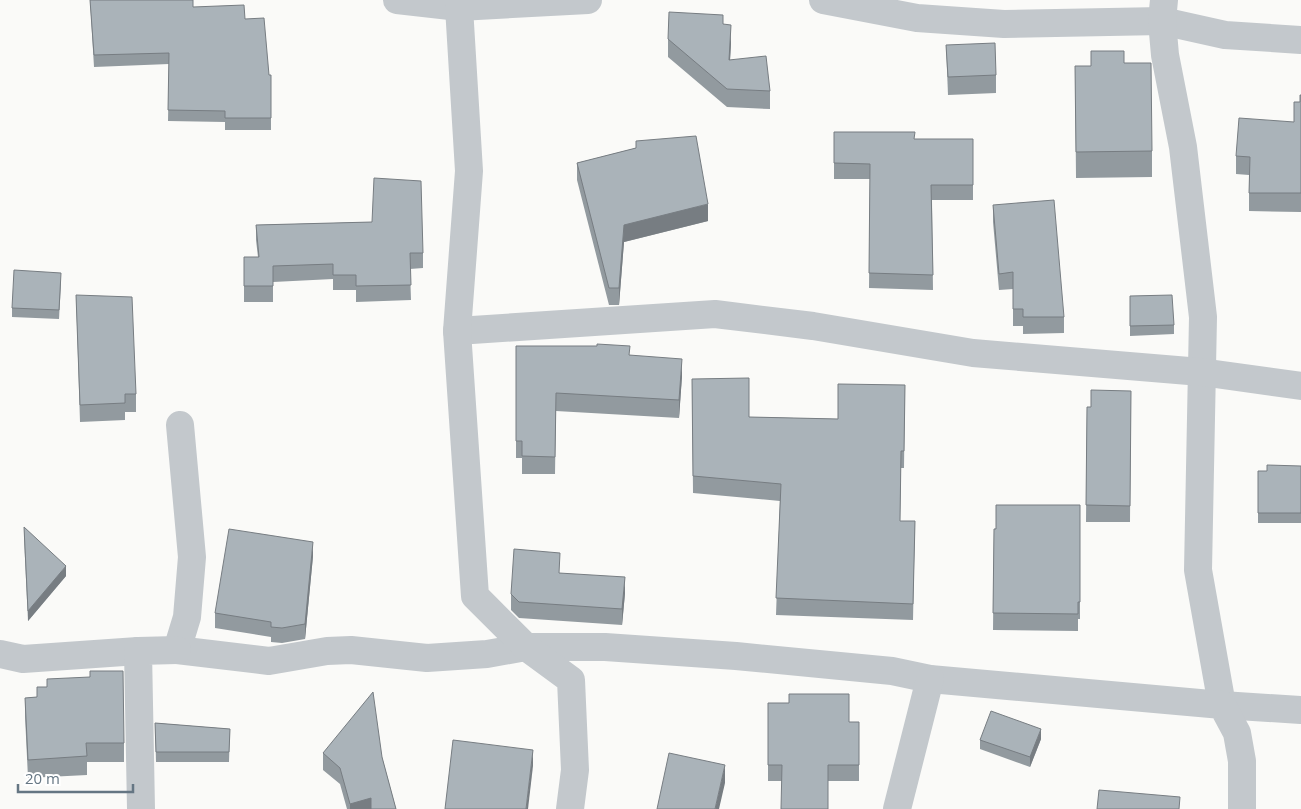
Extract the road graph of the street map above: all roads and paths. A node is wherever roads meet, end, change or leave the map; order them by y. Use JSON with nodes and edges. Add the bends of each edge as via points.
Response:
{"nodes":[{"id":1,"x":397,"y":0,"type":"edge"},
{"id":2,"x":588,"y":0,"type":"edge"},
{"id":3,"x":823,"y":0,"type":"edge"},
{"id":4,"x":459,"y":3,"type":"edge"},
{"id":5,"x":1163,"y":10,"type":"edge"},
{"id":6,"x":1301,"y":40,"type":"edge"},
{"id":7,"x":457,"y":331,"type":"junction"},
{"id":8,"x":1201,"y":372,"type":"junction"},
{"id":9,"x":1301,"y":386,"type":"edge"},
{"id":10,"x":180,"y":425,"type":"dead end"},
{"id":11,"x":526,"y":647,"type":"junction"},
{"id":12,"x":177,"y":650,"type":"junction"},
{"id":13,"x":138,"y":651,"type":"junction"},
{"id":14,"x":0,"y":654,"type":"edge"},
{"id":15,"x":930,"y":679,"type":"junction"},
{"id":16,"x":1222,"y":705,"type":"junction"},
{"id":17,"x":1301,"y":710,"type":"edge"},
{"id":18,"x":141,"y":809,"type":"edge"},
{"id":19,"x":570,"y":809,"type":"edge"},
{"id":20,"x":897,"y":809,"type":"edge"},
{"id":21,"x":1242,"y":809,"type":"edge"}],
"edges":[{"from":1,"to":4,"type":"street"},
{"from":2,"to":4,"type":"street"},
{"from":3,"to":5,"type":"street","via":[[917,18],[1004,24]]},
{"from":4,"to":7,"type":"street","via":[[469,171]]},
{"from":5,"to":6,"type":"street","via":[[1225,35]]},
{"from":5,"to":8,"type":"street","via":[[1165,55],[1183,147],[1203,317]]},
{"from":7,"to":8,"type":"street","via":[[715,314],[813,326],[973,353]]},
{"from":7,"to":11,"type":"street","via":[[475,596]]},
{"from":8,"to":9,"type":"street"},
{"from":8,"to":16,"type":"street","via":[[1198,570]]},
{"from":10,"to":12,"type":"street","via":[[192,557],[187,617]]},
{"from":11,"to":12,"type":"street","via":[[487,654],[426,658],[351,650],[327,651],[269,661]]},
{"from":11,"to":15,"type":"street","via":[[736,656],[892,671]]},
{"from":11,"to":19,"type":"street","via":[[571,680],[575,770]]},
{"from":12,"to":13,"type":"street"},
{"from":13,"to":14,"type":"street","via":[[23,659]]},
{"from":13,"to":18,"type":"street"},
{"from":15,"to":16,"type":"street"},
{"from":15,"to":20,"type":"street"},
{"from":16,"to":17,"type":"street"},
{"from":16,"to":21,"type":"street","via":[[1238,733],[1242,761]]}]}
